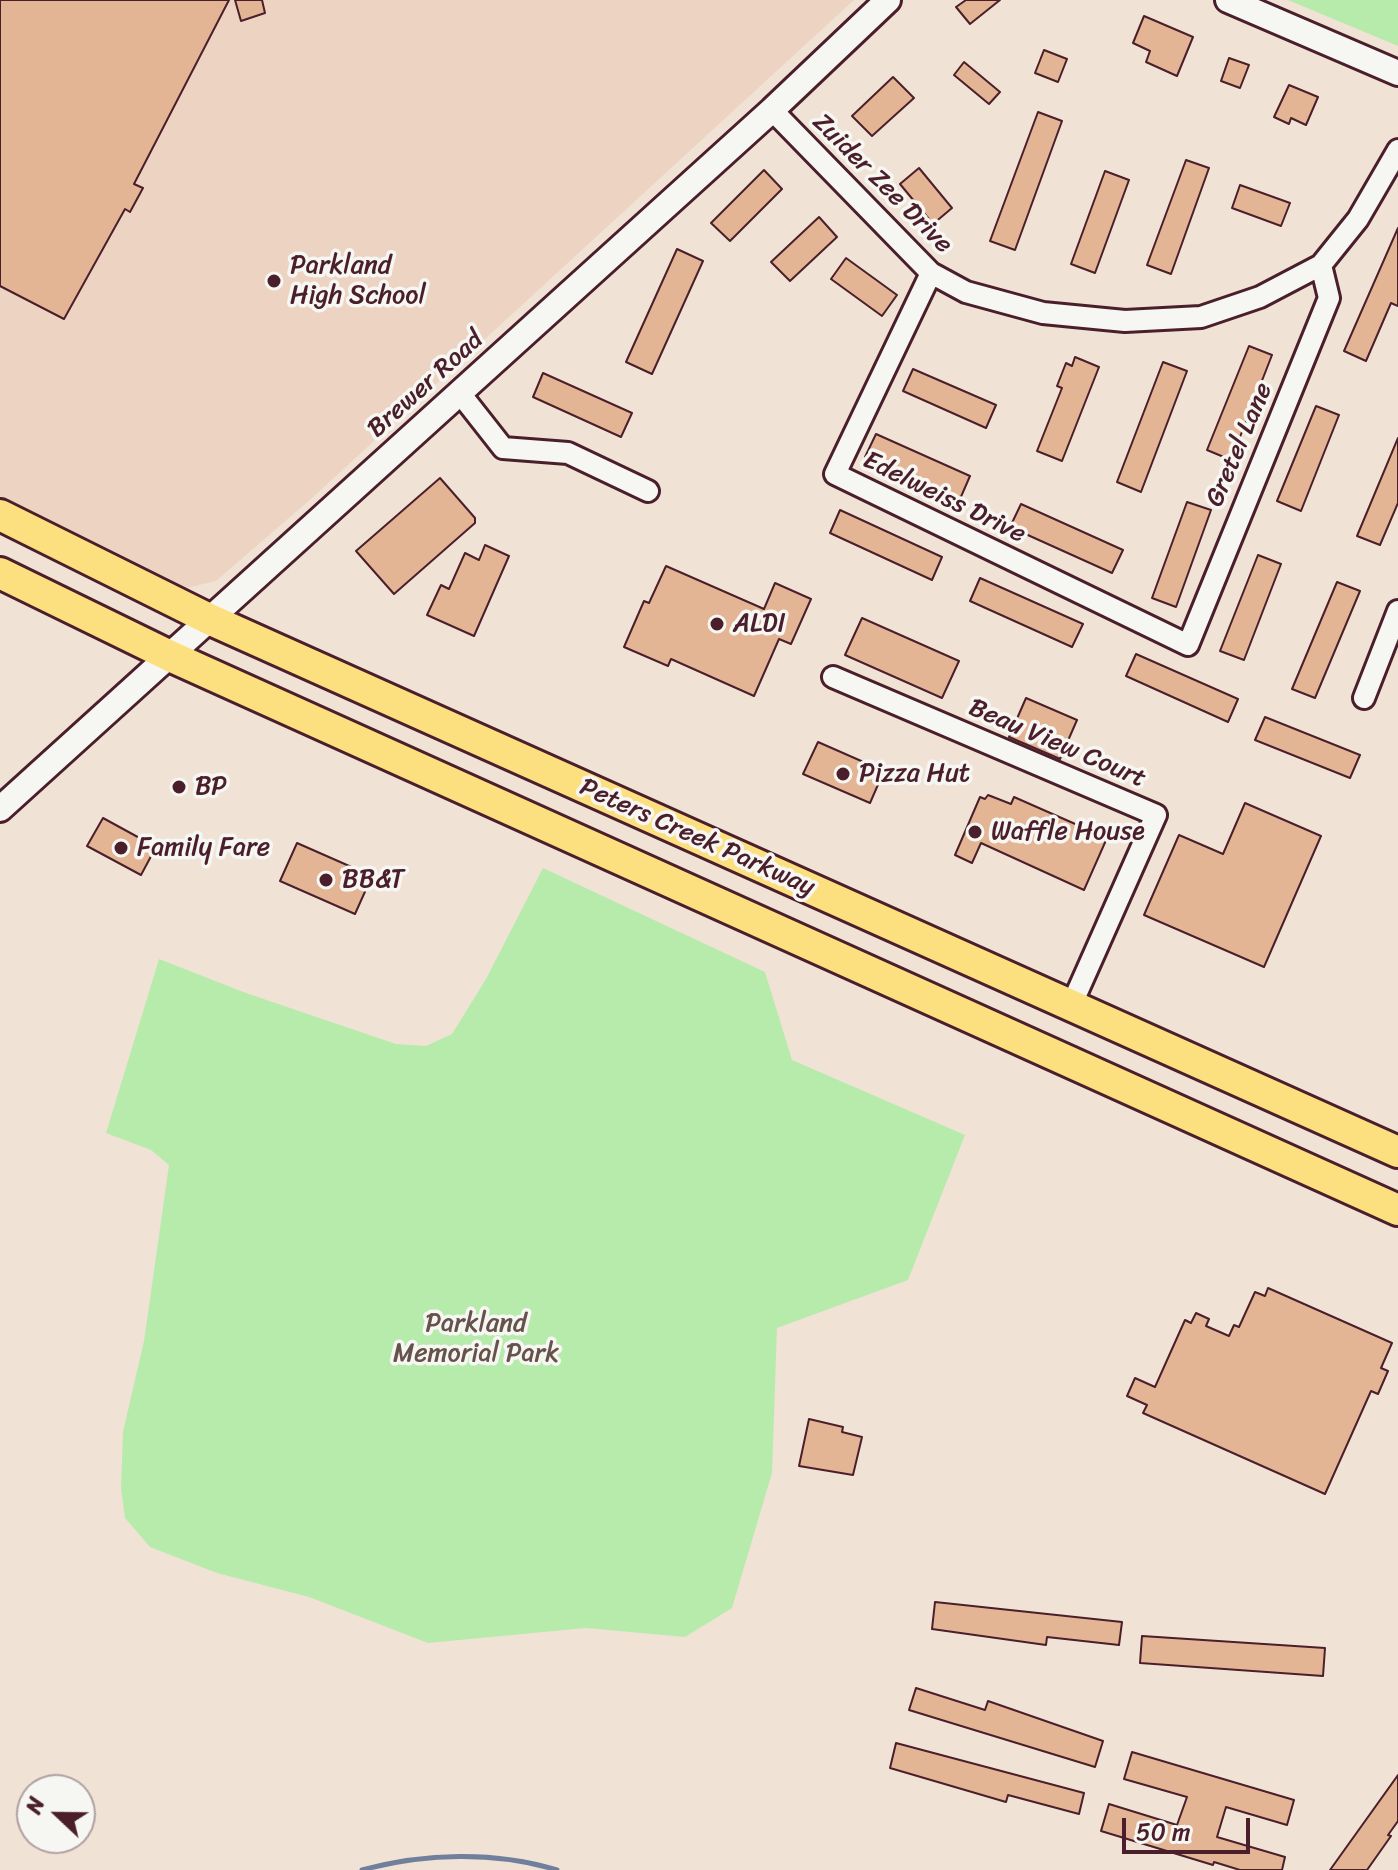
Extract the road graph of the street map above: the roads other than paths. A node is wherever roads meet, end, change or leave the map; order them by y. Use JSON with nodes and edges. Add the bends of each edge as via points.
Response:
{"nodes":[{"id":1,"x":888,"y":0,"type":"edge"},
{"id":2,"x":1228,"y":0,"type":"edge"},
{"id":3,"x":1398,"y":73,"type":"edge"},
{"id":4,"x":772,"y":110,"type":"junction"},
{"id":5,"x":1398,"y":150,"type":"edge"},
{"id":6,"x":1390,"y":187,"type":"edge"},
{"id":7,"x":1321,"y":265,"type":"junction"},
{"id":8,"x":931,"y":273,"type":"junction"},
{"id":9,"x":459,"y":392,"type":"junction"},
{"id":10,"x":648,"y":491,"type":"dead end"},
{"id":11,"x":0,"y":515,"type":"edge"},
{"id":12,"x":0,"y":573,"type":"edge"},
{"id":13,"x":1398,"y":611,"type":"edge"},
{"id":14,"x":209,"y":619,"type":"junction"},
{"id":15,"x":1188,"y":645,"type":"joint"},
{"id":16,"x":170,"y":656,"type":"junction"},
{"id":17,"x":833,"y":677,"type":"dead end"},
{"id":18,"x":1364,"y":698,"type":"dead end"},
{"id":19,"x":433,"y":774,"type":"junction"},
{"id":20,"x":0,"y":809,"type":"edge"},
{"id":21,"x":721,"y":848,"type":"junction"},
{"id":22,"x":1071,"y":1006,"type":"junction"},
{"id":23,"x":1398,"y":1152,"type":"edge"},
{"id":24,"x":1398,"y":1210,"type":"edge"}],
"edges":[{"from":1,"to":4,"type":"street","name":"Brewer Road"},
{"from":2,"to":3,"type":"street"},
{"from":4,"to":8,"type":"street","name":"Zuider Zee Drive"},
{"from":4,"to":9,"type":"street","name":"Brewer Road"},
{"from":5,"to":6,"type":"street","name":"Zuider Zee Drive"},
{"from":6,"to":7,"type":"street","name":"Zuider Zee Drive"},
{"from":7,"to":8,"type":"street","name":"Zuider Zee Drive","via":[[1260,297],[1201,317],[1125,321],[1043,313],[966,292]]},
{"from":7,"to":15,"type":"street","name":"Gretel Lane","via":[[1329,298]]},
{"from":8,"to":15,"type":"street","name":"Edelweiss Drive","via":[[835,474]]},
{"from":9,"to":10,"type":"street","via":[[503,448],[568,453]]},
{"from":9,"to":14,"type":"street","name":"Brewer Road"},
{"from":11,"to":14,"type":"main road","name":"Peters Creek Parkway"},
{"from":12,"to":16,"type":"main road","name":"Peters Creek Parkway"},
{"from":13,"to":18,"type":"street"},
{"from":14,"to":16,"type":"street","name":"Brewer Road"},
{"from":14,"to":21,"type":"main road","name":"Peters Creek Parkway"},
{"from":16,"to":19,"type":"main road","name":"Peters Creek Parkway"},
{"from":16,"to":20,"type":"street","name":"Brewer Road"},
{"from":17,"to":22,"type":"street","name":"Beau View Court","via":[[1156,815]]},
{"from":19,"to":21,"type":"main road","via":[[612,836],[702,875]]},
{"from":19,"to":24,"type":"main road","name":"Peters Creek Parkway"},
{"from":21,"to":22,"type":"main road","name":"Peters Creek Parkway"},
{"from":22,"to":23,"type":"main road","name":"Peters Creek Parkway"}]}
